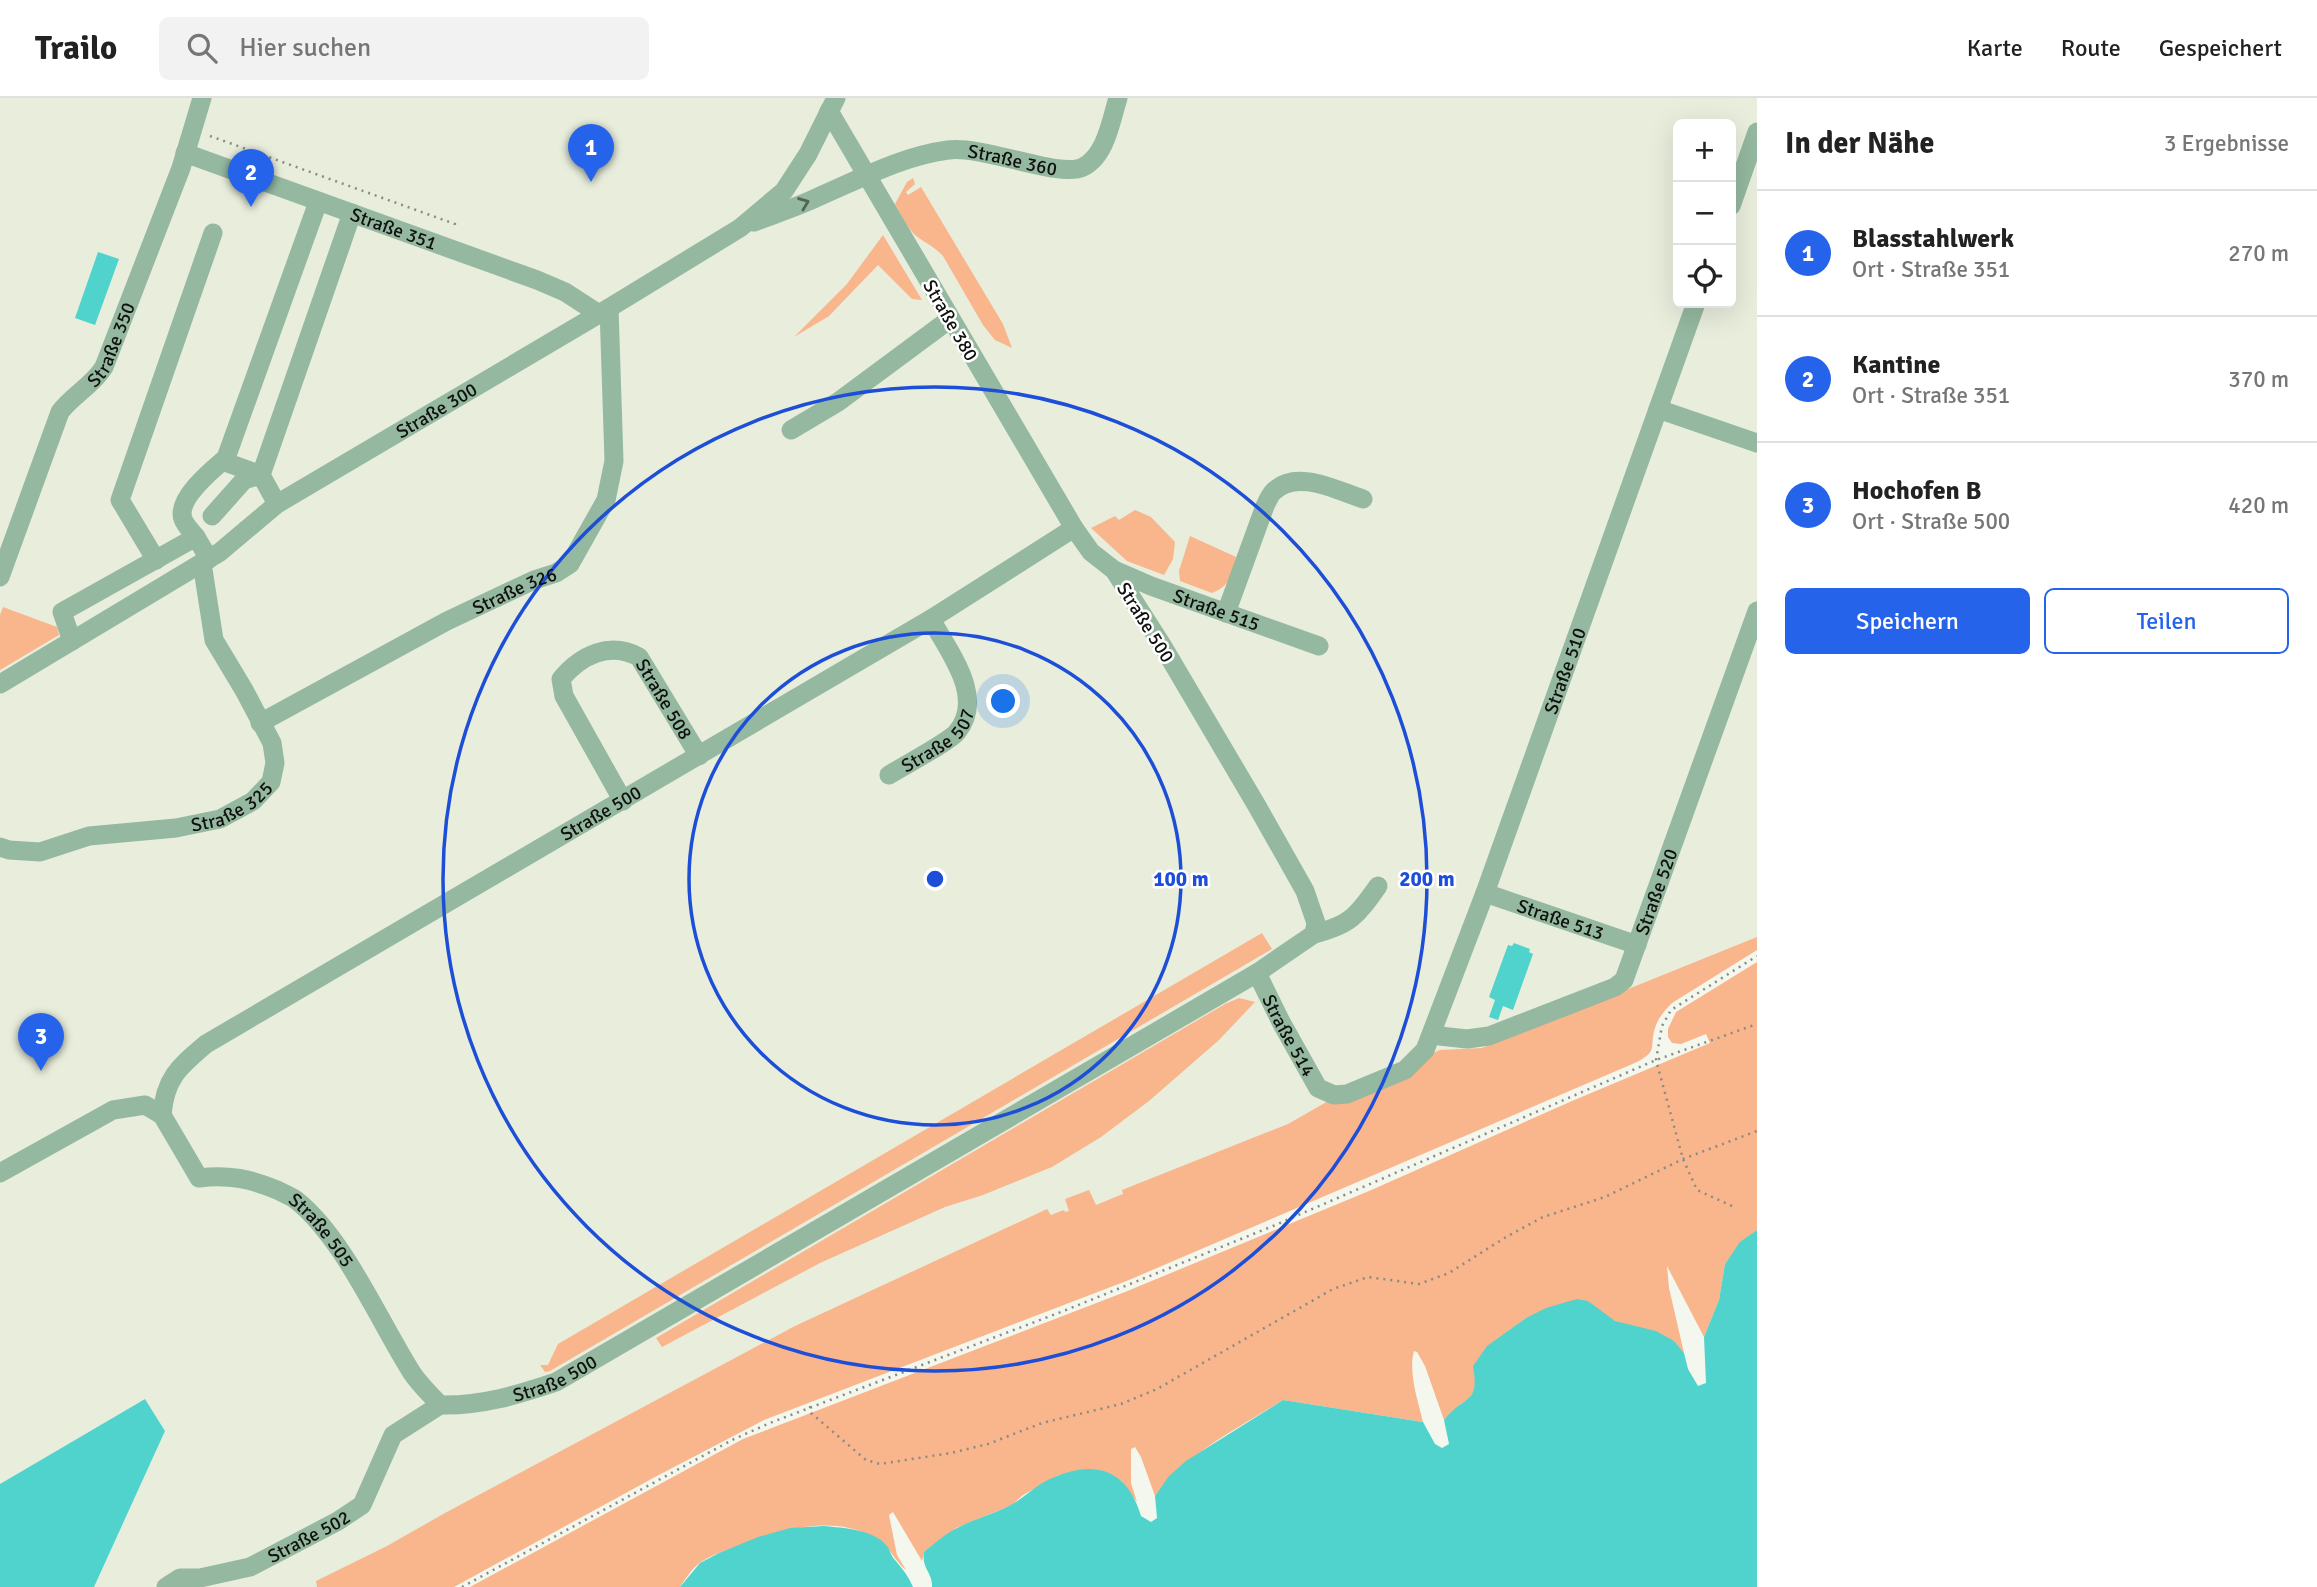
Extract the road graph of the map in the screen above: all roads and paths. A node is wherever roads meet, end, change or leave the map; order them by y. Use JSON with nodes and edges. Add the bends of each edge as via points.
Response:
{"nodes":[{"id":1,"x":202,"y":98,"type":"edge"},
{"id":2,"x":1118,"y":98,"type":"edge"},
{"id":3,"x":832,"y":104,"type":"edge"},
{"id":4,"x":1757,"y":132,"type":"edge"},
{"id":5,"x":205,"y":134,"type":"dead end"},
{"id":6,"x":185,"y":153,"type":"junction"},
{"id":7,"x":866,"y":175,"type":"junction"},
{"id":8,"x":1736,"y":192,"type":"edge"},
{"id":9,"x":318,"y":202,"type":"junction"},
{"id":10,"x":352,"y":213,"type":"junction"},
{"id":11,"x":740,"y":228,"type":"junction"},
{"id":12,"x":213,"y":233,"type":"dead end"},
{"id":13,"x":450,"y":235,"type":"dead end"},
{"id":14,"x":1694,"y":308,"type":"edge"},
{"id":15,"x":604,"y":311,"type":"junction"},
{"id":16,"x":950,"y":319,"type":"junction"},
{"id":17,"x":1658,"y":409,"type":"junction"},
{"id":18,"x":790,"y":430,"type":"dead end"},
{"id":19,"x":1757,"y":443,"type":"edge"},
{"id":20,"x":226,"y":458,"type":"junction"},
{"id":21,"x":261,"y":475,"type":"junction"},
{"id":22,"x":1363,"y":499,"type":"dead end"},
{"id":23,"x":277,"y":504,"type":"junction"},
{"id":24,"x":212,"y":516,"type":"dead end"},
{"id":25,"x":1074,"y":528,"type":"junction"},
{"id":26,"x":196,"y":537,"type":"junction"},
{"id":27,"x":156,"y":560,"type":"junction"},
{"id":28,"x":205,"y":561,"type":"junction"},
{"id":29,"x":1114,"y":570,"type":"junction"},
{"id":30,"x":0,"y":577,"type":"edge"},
{"id":31,"x":1757,"y":611,"type":"edge"},
{"id":32,"x":1226,"y":613,"type":"junction"},
{"id":33,"x":931,"y":619,"type":"junction"},
{"id":34,"x":72,"y":640,"type":"junction"},
{"id":35,"x":1319,"y":646,"type":"dead end"},
{"id":36,"x":0,"y":684,"type":"edge"},
{"id":37,"x":260,"y":723,"type":"junction"},
{"id":38,"x":699,"y":756,"type":"junction"},
{"id":39,"x":889,"y":775,"type":"dead end"},
{"id":40,"x":623,"y":801,"type":"junction"},
{"id":41,"x":0,"y":847,"type":"edge"},
{"id":42,"x":1378,"y":886,"type":"dead end"},
{"id":43,"x":1485,"y":893,"type":"junction"},
{"id":44,"x":1314,"y":934,"type":"junction"},
{"id":45,"x":1637,"y":945,"type":"junction"},
{"id":46,"x":1757,"y":956,"type":"edge"},
{"id":47,"x":1258,"y":973,"type":"junction"},
{"id":48,"x":1757,"y":1024,"type":"edge"},
{"id":49,"x":1431,"y":1035,"type":"junction"},
{"id":50,"x":1656,"y":1060,"type":"junction"},
{"id":51,"x":162,"y":1115,"type":"junction"},
{"id":52,"x":1757,"y":1131,"type":"edge"},
{"id":53,"x":1683,"y":1159,"type":"junction"},
{"id":54,"x":0,"y":1173,"type":"edge"},
{"id":55,"x":1732,"y":1206,"type":"dead end"},
{"id":56,"x":440,"y":1405,"type":"junction"},
{"id":57,"x":810,"y":1406,"type":"junction"},
{"id":58,"x":166,"y":1587,"type":"edge"},
{"id":59,"x":461,"y":1587,"type":"edge"}],
"edges":[{"from":1,"to":6,"type":"street","name":"Straße 350"},
{"from":2,"to":7,"type":"street","name":"Straße 360","via":[[1099,155],[1083,168],[1064,170],[974,150],[948,150]]},
{"from":3,"to":7,"type":"street","name":"Straße 380"},
{"from":3,"to":11,"type":"street","name":"Straße 300","via":[[784,191]]},
{"from":4,"to":8,"type":"street"},
{"from":5,"to":13,"type":"path","via":[[455,224]]},
{"from":6,"to":9,"type":"street","name":"Straße 351"},
{"from":6,"to":30,"type":"street","name":"Straße 350","via":[[104,367],[60,412]]},
{"from":11,"to":7,"type":"street","name":"Straße 360","one_way":true},
{"from":7,"to":16,"type":"street","name":"Straße 380"},
{"from":9,"to":10,"type":"street","name":"Straße 351"},
{"from":9,"to":20,"type":"street"},
{"from":10,"to":15,"type":"street","name":"Straße 351","via":[[537,280]]},
{"from":10,"to":21,"type":"street"},
{"from":11,"to":15,"type":"street","name":"Straße 300"},
{"from":12,"to":27,"type":"street","via":[[120,500]]},
{"from":14,"to":17,"type":"street","name":"Straße 510"},
{"from":15,"to":23,"type":"street","name":"Straße 300"},
{"from":15,"to":37,"type":"street","name":"Straße 326","via":[[614,461],[606,499],[570,564],[437,626]]},
{"from":16,"to":18,"type":"street","via":[[838,402]]},
{"from":16,"to":25,"type":"street","name":"Straße 380"},
{"from":17,"to":19,"type":"street"},
{"from":17,"to":43,"type":"street","name":"Straße 510"},
{"from":20,"to":21,"type":"street","via":[[228,463]]},
{"from":20,"to":26,"type":"street","via":[[183,504],[183,519]]},
{"from":21,"to":23,"type":"street"},
{"from":21,"to":24,"type":"street","via":[[244,480]]},
{"from":22,"to":32,"type":"street","via":[[1311,482],[1290,482],[1274,491]]},
{"from":23,"to":28,"type":"street","name":"Straße 300"},
{"from":25,"to":29,"type":"street","name":"Straße 500","via":[[1091,552]]},
{"from":25,"to":33,"type":"street","name":"Straße 500"},
{"from":26,"to":27,"type":"street"},
{"from":26,"to":28,"type":"street"},
{"from":27,"to":34,"type":"street","via":[[62,612]]},
{"from":28,"to":34,"type":"street","name":"Straße 300"},
{"from":28,"to":37,"type":"street","name":"Straße 325","via":[[214,640]]},
{"from":29,"to":32,"type":"street","name":"Straße 515"},
{"from":29,"to":44,"type":"street","name":"Straße 500","via":[[1305,891]]},
{"from":31,"to":45,"type":"street","name":"Straße 520"},
{"from":32,"to":35,"type":"street","name":"Straße 515"},
{"from":33,"to":38,"type":"street","name":"Straße 500"},
{"from":33,"to":39,"type":"street","name":"Straße 507","via":[[967,688],[968,713],[957,733]]},
{"from":34,"to":36,"type":"street","name":"Straße 300"},
{"from":37,"to":41,"type":"street","name":"Straße 325","via":[[272,743],[275,763],[271,782],[253,801],[219,819],[89,836],[40,852]]},
{"from":38,"to":40,"type":"street","name":"Straße 500"},
{"from":38,"to":40,"type":"street","name":"Straße 508","via":[[639,657],[612,648],[582,660],[561,679],[564,696]]},
{"from":40,"to":51,"type":"street","name":"Straße 500","via":[[206,1044],[177,1069],[164,1095]]},
{"from":42,"to":44,"type":"street","via":[[1341,927]]},
{"from":43,"to":45,"type":"street","name":"Straße 513"},
{"from":43,"to":49,"type":"street","name":"Straße 510"},
{"from":44,"to":47,"type":"street","name":"Straße 500"},
{"from":45,"to":49,"type":"street","name":"Straße 520","via":[[1624,980],[1615,987],[1489,1035],[1467,1039]]},
{"from":46,"to":50,"type":"path","via":[[1671,1010],[1662,1027]]},
{"from":47,"to":49,"type":"street","name":"Straße 514","via":[[1318,1088],[1334,1095],[1405,1070]]},
{"from":47,"to":56,"type":"street","name":"Straße 500","via":[[556,1382],[471,1406]]},
{"from":48,"to":50,"type":"path"},
{"from":50,"to":53,"type":"path"},
{"from":50,"to":57,"type":"path","via":[[1261,1231]]},
{"from":51,"to":54,"type":"street","via":[[145,1105],[113,1110]]},
{"from":51,"to":56,"type":"street","name":"Straße 505","via":[[199,1178],[241,1177],[266,1186],[295,1199],[320,1224],[414,1375]]},
{"from":52,"to":53,"type":"path"},
{"from":53,"to":55,"type":"path","via":[[1697,1190]]},
{"from":53,"to":57,"type":"path","via":[[1605,1197],[1543,1217],[1450,1273],[1419,1284],[1368,1277],[1352,1282],[1157,1389],[988,1444],[880,1464],[866,1460],[830,1431],[811,1413]]},
{"from":56,"to":58,"type":"street","name":"Straße 502","via":[[393,1435],[362,1505],[338,1521],[250,1567],[180,1578]]},
{"from":57,"to":59,"type":"path","via":[[734,1439]]}]}
